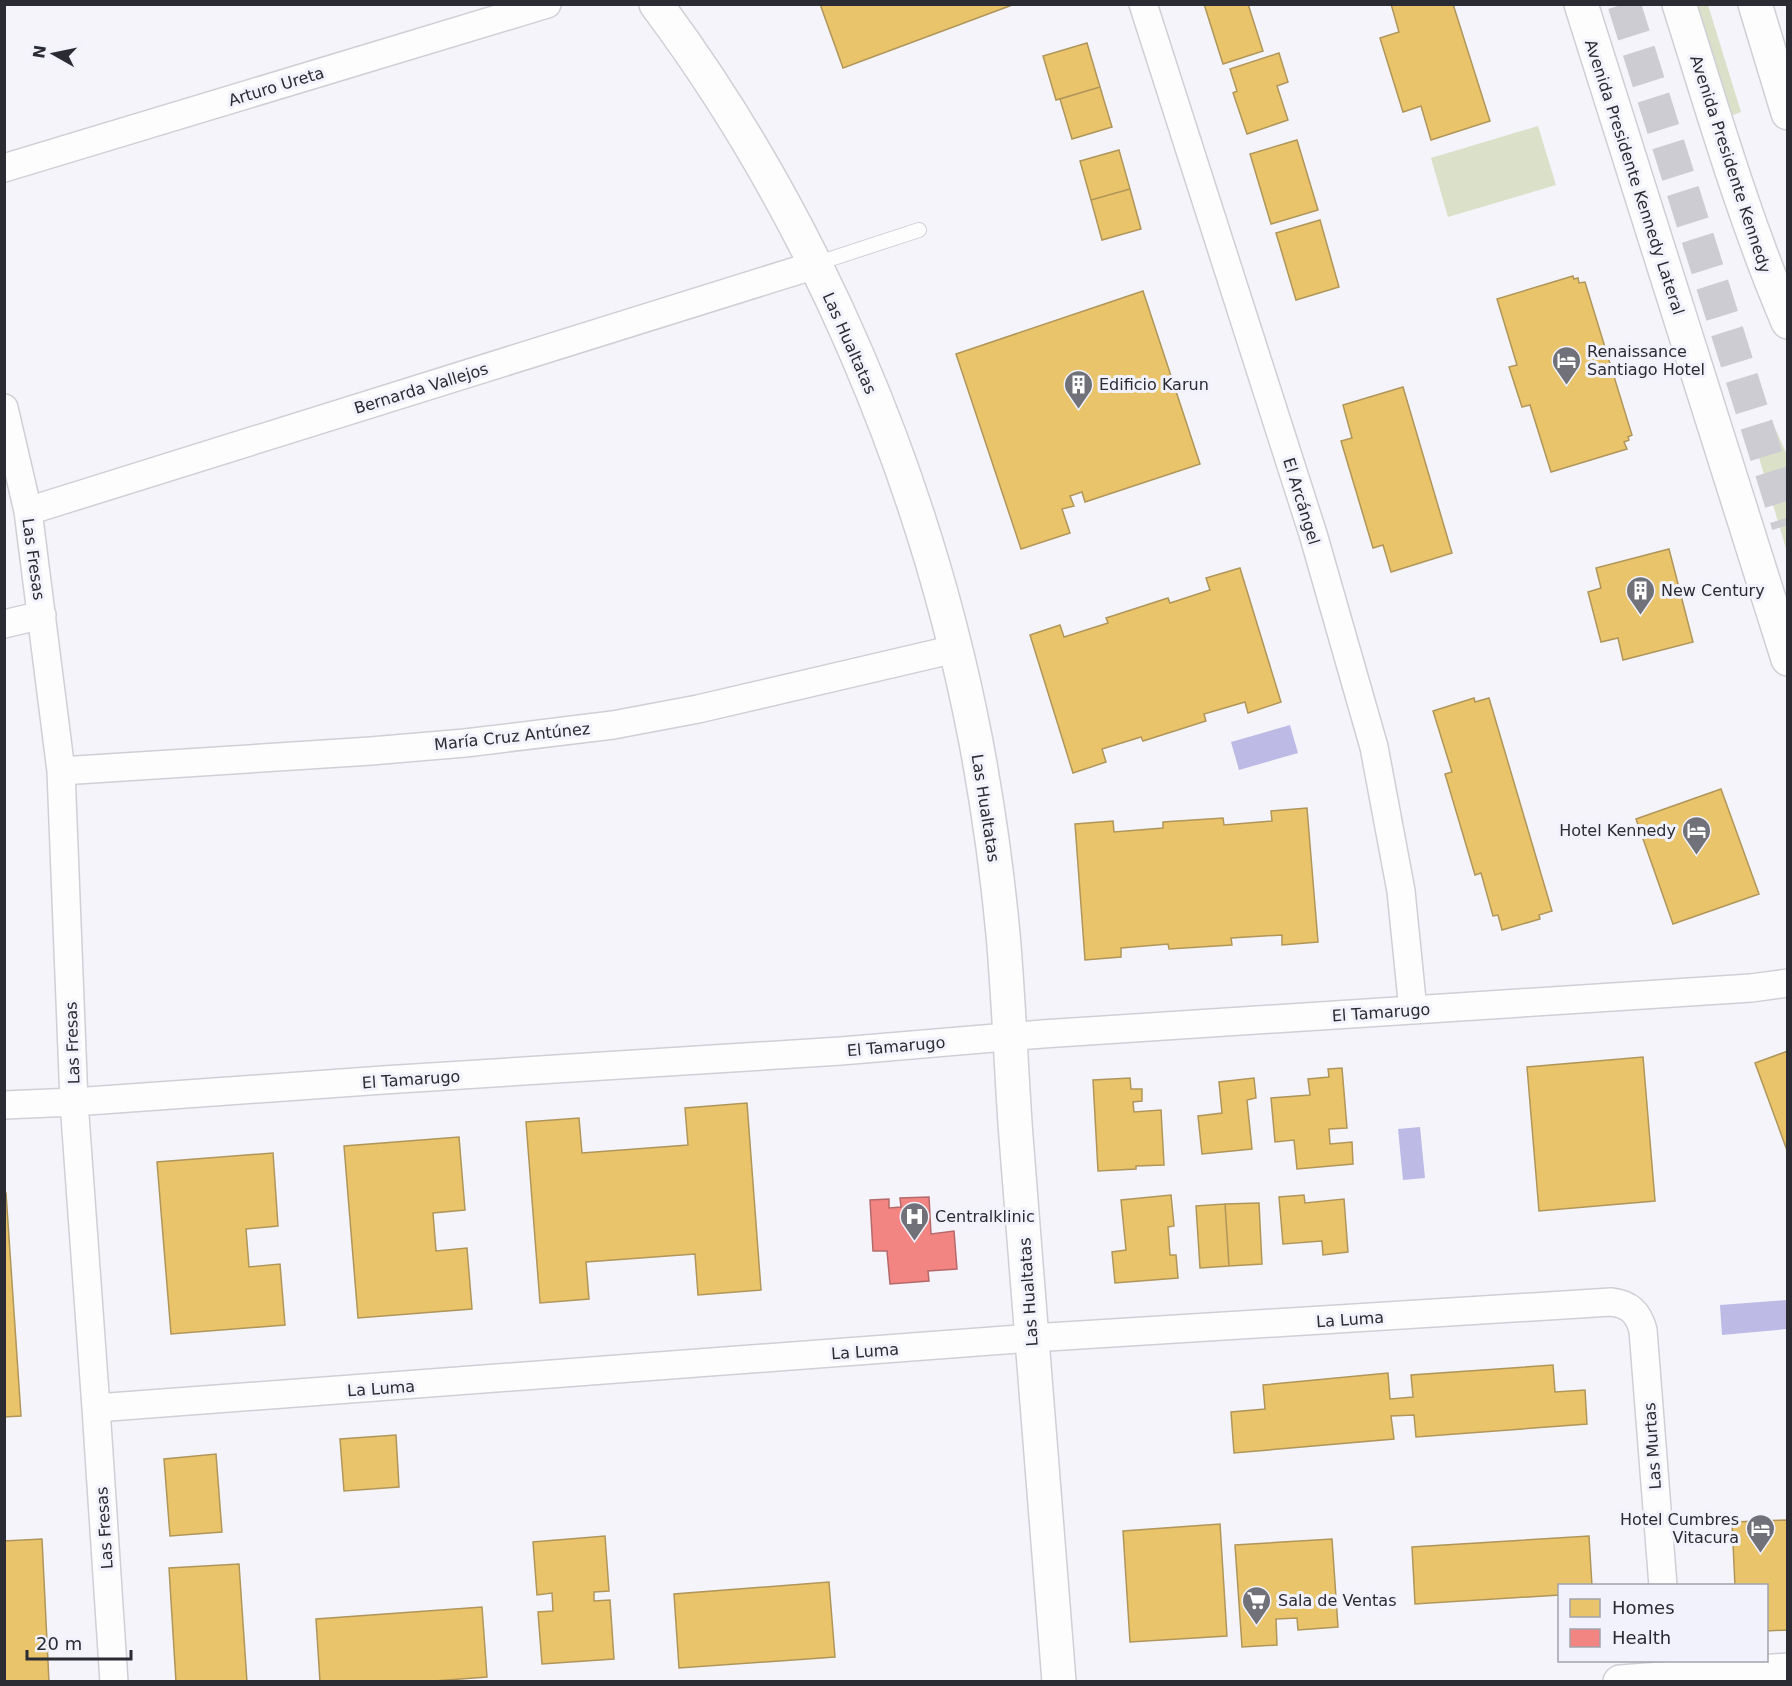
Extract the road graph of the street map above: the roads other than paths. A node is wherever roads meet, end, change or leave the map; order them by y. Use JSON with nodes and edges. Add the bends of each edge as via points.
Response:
{"nodes":[{"id":1,"x":547,"y":4,"type":"edge"},
{"id":2,"x":656,"y":4,"type":"edge"},
{"id":3,"x":1143,"y":4,"type":"edge"},
{"id":4,"x":1581,"y":4,"type":"edge"},
{"id":5,"x":1679,"y":4,"type":"edge"},
{"id":6,"x":1755,"y":4,"type":"edge"},
{"id":7,"x":1788,"y":113,"type":"edge"},
{"id":8,"x":4,"y":168,"type":"edge"},
{"id":9,"x":919,"y":230,"type":"dead end"},
{"id":10,"x":815,"y":265,"type":"junction"},
{"id":11,"x":1788,"y":322,"type":"edge"},
{"id":12,"x":4,"y":408,"type":"edge"},
{"id":13,"x":28,"y":511,"type":"junction"},
{"id":14,"x":42,"y":615,"type":"junction"},
{"id":15,"x":4,"y":624,"type":"edge"},
{"id":16,"x":955,"y":649,"type":"junction"},
{"id":17,"x":1788,"y":659,"type":"edge"},
{"id":18,"x":61,"y":771,"type":"junction"},
{"id":19,"x":1788,"y":983,"type":"edge"},
{"id":20,"x":1413,"y":1010,"type":"junction"},
{"id":21,"x":1009,"y":1037,"type":"junction"},
{"id":22,"x":74,"y":1102,"type":"junction"},
{"id":23,"x":4,"y":1105,"type":"edge"},
{"id":24,"x":1633,"y":1310,"type":"joint"},
{"id":25,"x":1032,"y":1338,"type":"junction"},
{"id":26,"x":96,"y":1408,"type":"junction"},
{"id":27,"x":1663,"y":1584,"type":"edge"},
{"id":28,"x":1669,"y":1669,"type":"edge"},
{"id":29,"x":1788,"y":1670,"type":"edge"},
{"id":30,"x":114,"y":1682,"type":"edge"},
{"id":31,"x":1059,"y":1682,"type":"edge"},
{"id":32,"x":1620,"y":1682,"type":"edge"}],
"edges":[{"from":1,"to":8,"type":"street","name":"Arturo Ureta"},
{"from":2,"to":10,"type":"main road","name":"Las Hualtatas","via":[[726,104]]},
{"from":3,"to":20,"type":"street","name":"El Arcángel","via":[[1313,534],[1374,747],[1401,891]]},
{"from":4,"to":17,"type":"main road","name":"Avenida Presidente Kennedy Lateral"},
{"from":5,"to":11,"type":"main road","name":"Avenida Presidente Kennedy","via":[[1738,190]]},
{"from":6,"to":7,"type":"main road"},
{"from":9,"to":10,"type":"lane"},
{"from":10,"to":13,"type":"street","name":"Bernarda Vallejos"},
{"from":10,"to":16,"type":"main road","name":"Las Hualtatas","via":[[892,442]]},
{"from":12,"to":13,"type":"street","name":"Las Fresas"},
{"from":13,"to":14,"type":"street","name":"Las Fresas"},
{"from":14,"to":15,"type":"street"},
{"from":14,"to":18,"type":"street","name":"Las Fresas"},
{"from":16,"to":18,"type":"street","name":"María Cruz Antúnez","via":[[698,710],[613,725],[359,752]]},
{"from":16,"to":21,"type":"main road","name":"Las Hualtatas","via":[[992,840]]},
{"from":18,"to":22,"type":"street","name":"Las Fresas"},
{"from":19,"to":20,"type":"street","name":"El Tamarugo"},
{"from":20,"to":21,"type":"street","name":"El Tamarugo"},
{"from":21,"to":22,"type":"street","name":"El Tamarugo"},
{"from":21,"to":25,"type":"main road","name":"Las Hualtatas"},
{"from":22,"to":23,"type":"street","name":"El Tamarugo"},
{"from":22,"to":26,"type":"street","name":"Las Fresas"},
{"from":24,"to":25,"type":"street","name":"La Luma","via":[[1611,1302]]},
{"from":24,"to":27,"type":"street","name":"Las Murtas","via":[[1643,1330]]},
{"from":25,"to":26,"type":"street","name":"La Luma"},
{"from":25,"to":31,"type":"main road","name":"Las Hualtatas"},
{"from":26,"to":30,"type":"street","name":"Las Fresas"},
{"from":28,"to":29,"type":"main road"},
{"from":28,"to":32,"type":"main road"}]}
